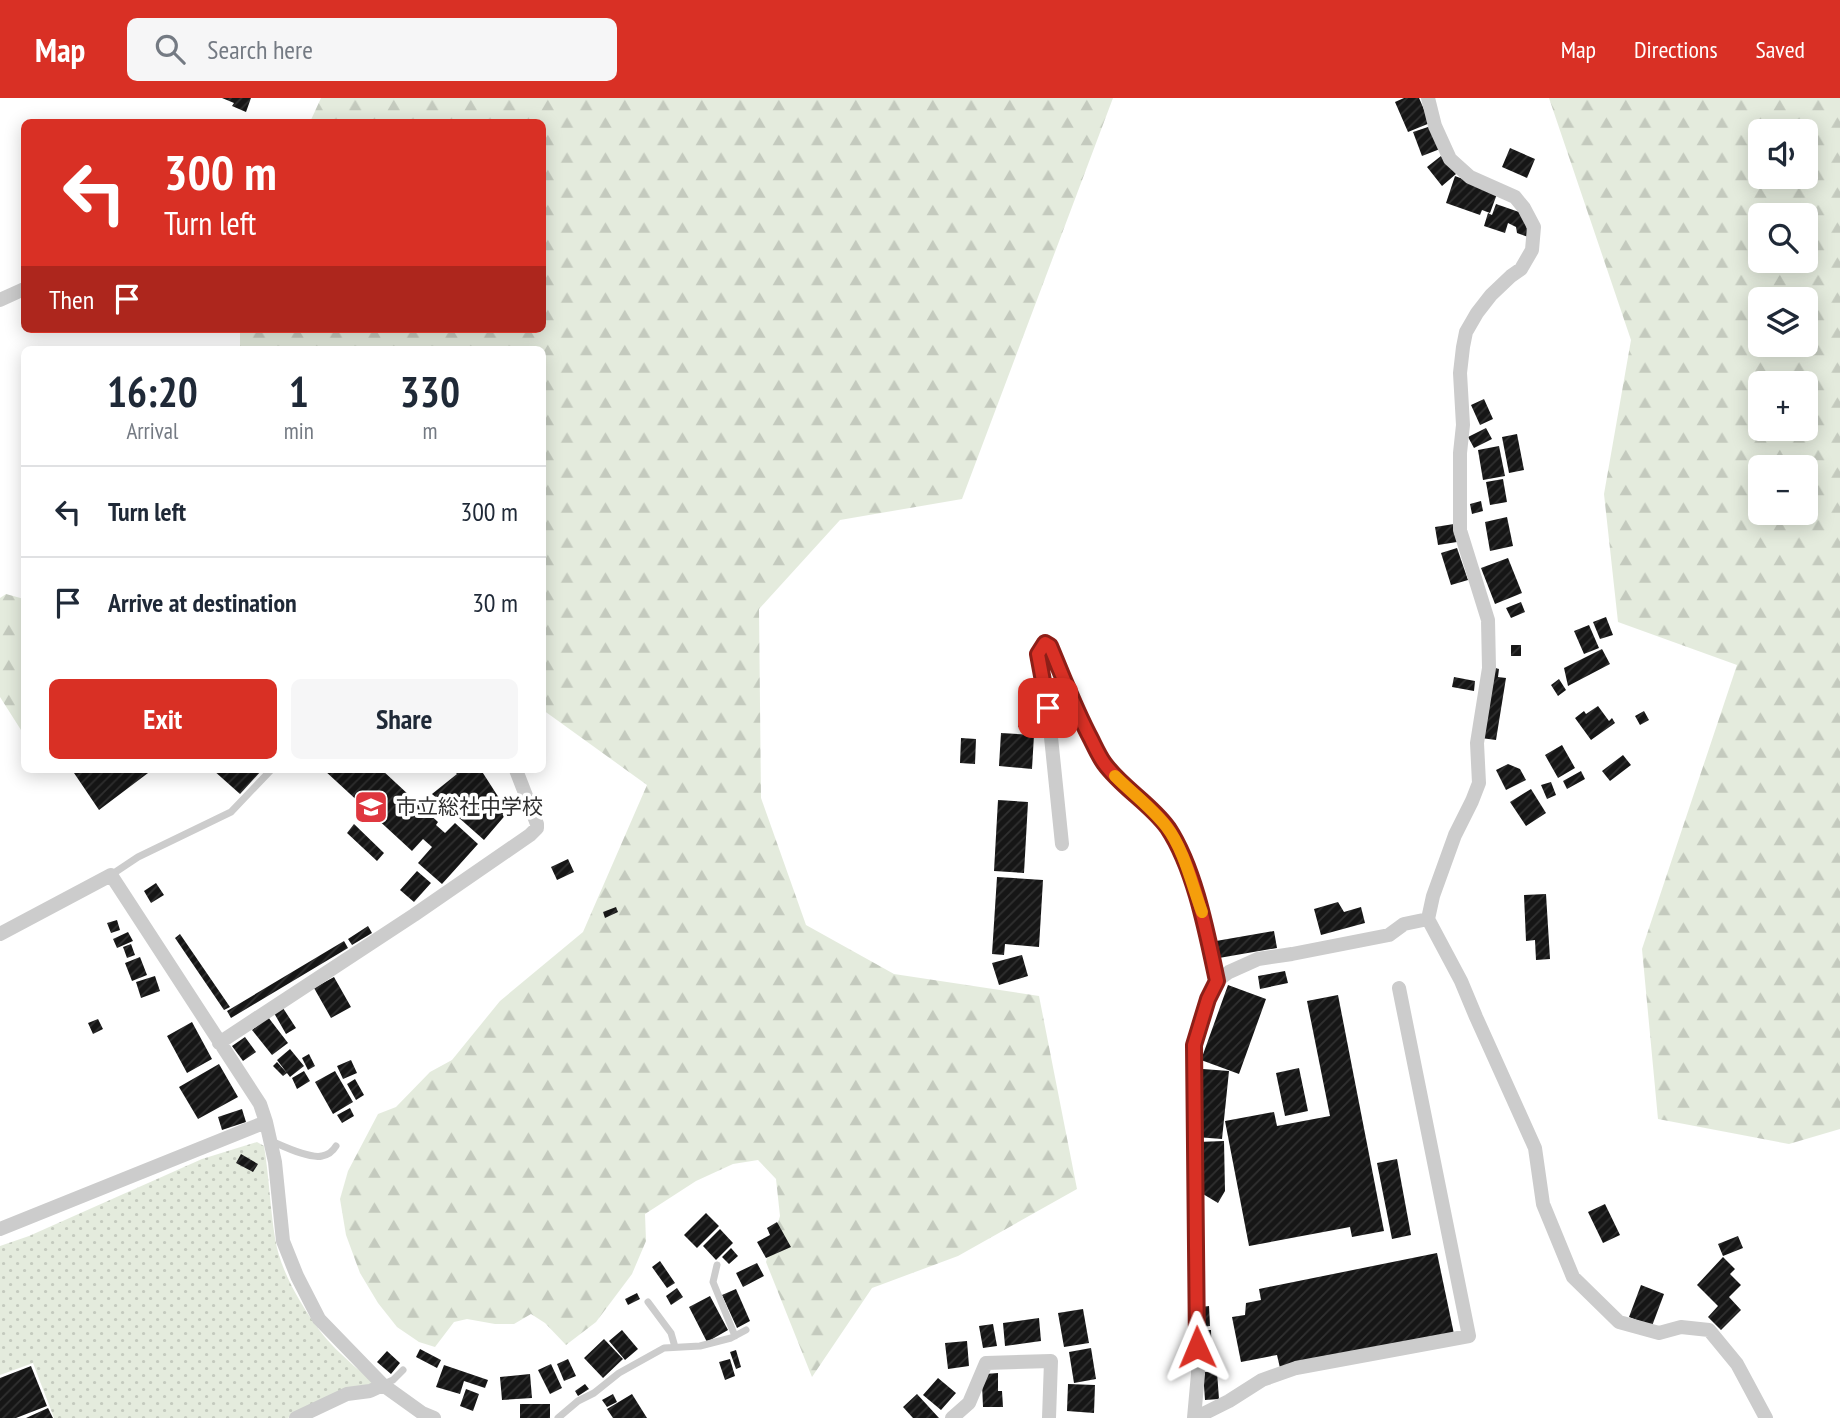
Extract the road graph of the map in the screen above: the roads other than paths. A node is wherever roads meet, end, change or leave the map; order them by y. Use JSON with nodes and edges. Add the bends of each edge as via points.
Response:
{"nodes":[{"id":1,"x":1428,"y":98,"type":"edge"},
{"id":2,"x":21,"y":290,"type":"edge"},
{"id":3,"x":0,"y":300,"type":"edge"},
{"id":4,"x":268,"y":773,"type":"edge"},
{"id":5,"x":517,"y":773,"type":"edge"},
{"id":6,"x":1062,"y":844,"type":"dead end"},
{"id":7,"x":111,"y":874,"type":"junction"},
{"id":8,"x":1428,"y":919,"type":"junction"},
{"id":9,"x":0,"y":934,"type":"edge"},
{"id":10,"x":1217,"y":981,"type":"junction"},
{"id":11,"x":1399,"y":988,"type":"dead end"},
{"id":12,"x":219,"y":1043,"type":"junction"},
{"id":13,"x":266,"y":1122,"type":"junction"},
{"id":14,"x":270,"y":1141,"type":"junction"},
{"id":15,"x":337,"y":1146,"type":"dead end"},
{"id":16,"x":0,"y":1229,"type":"edge"},
{"id":17,"x":717,"y":1265,"type":"dead end"},
{"id":18,"x":648,"y":1303,"type":"dead end"},
{"id":19,"x":747,"y":1330,"type":"dead end"},
{"id":20,"x":735,"y":1336,"type":"junction"},
{"id":21,"x":675,"y":1347,"type":"junction"},
{"id":22,"x":403,"y":1370,"type":"dead end"},
{"id":23,"x":383,"y":1385,"type":"junction"},
{"id":24,"x":969,"y":1403,"type":"junction"},
{"id":25,"x":296,"y":1418,"type":"edge"},
{"id":26,"x":434,"y":1418,"type":"edge"},
{"id":27,"x":558,"y":1418,"type":"edge"},
{"id":28,"x":952,"y":1418,"type":"edge"},
{"id":29,"x":969,"y":1418,"type":"edge"},
{"id":30,"x":1049,"y":1418,"type":"edge"},
{"id":31,"x":1195,"y":1418,"type":"edge"},
{"id":32,"x":1766,"y":1418,"type":"edge"}],
"edges":[{"from":1,"to":8,"type":"street","via":[[1450,159],[1471,177],[1515,197],[1534,227],[1532,250],[1521,269],[1477,313],[1462,347],[1460,530],[1488,620],[1489,668],[1477,743],[1479,783],[1455,835]]},
{"from":2,"to":3,"type":"street"},
{"from":4,"to":7,"type":"lane","via":[[231,812]]},
{"from":5,"to":12,"type":"street","via":[[537,824],[530,835]]},
{"from":6,"to":10,"type":"street","via":[[1038,654],[1045,643],[1103,762],[1167,828],[1185,862],[1204,918]]},
{"from":7,"to":9,"type":"street"},
{"from":7,"to":12,"type":"street"},
{"from":8,"to":10,"type":"street","via":[[1389,934],[1258,959]]},
{"from":8,"to":32,"type":"street","via":[[1461,981],[1535,1148],[1543,1204],[1573,1278],[1619,1322],[1659,1333],[1681,1327],[1709,1330],[1737,1364]]},
{"from":10,"to":31,"type":"street","via":[[1194,1045]]},
{"from":11,"to":31,"type":"street","via":[[1469,1336],[1296,1368],[1262,1380]]},
{"from":12,"to":13,"type":"street","via":[[260,1104]]},
{"from":13,"to":14,"type":"street"},
{"from":13,"to":16,"type":"street"},
{"from":14,"to":15,"type":"lane","via":[[320,1157]]},
{"from":14,"to":23,"type":"street","via":[[283,1241],[298,1276],[319,1319]]},
{"from":17,"to":20,"type":"lane","via":[[713,1282]]},
{"from":18,"to":21,"type":"lane","via":[[671,1333]]},
{"from":19,"to":20,"type":"lane"},
{"from":20,"to":21,"type":"lane","via":[[700,1346]]},
{"from":21,"to":27,"type":"lane","via":[[664,1348],[619,1373]]},
{"from":22,"to":23,"type":"lane"},
{"from":23,"to":25,"type":"street","via":[[348,1394]]},
{"from":23,"to":26,"type":"street"},
{"from":24,"to":28,"type":"street"},
{"from":24,"to":29,"type":"street"},
{"from":24,"to":30,"type":"street","via":[[986,1363],[1051,1361]]}]}
